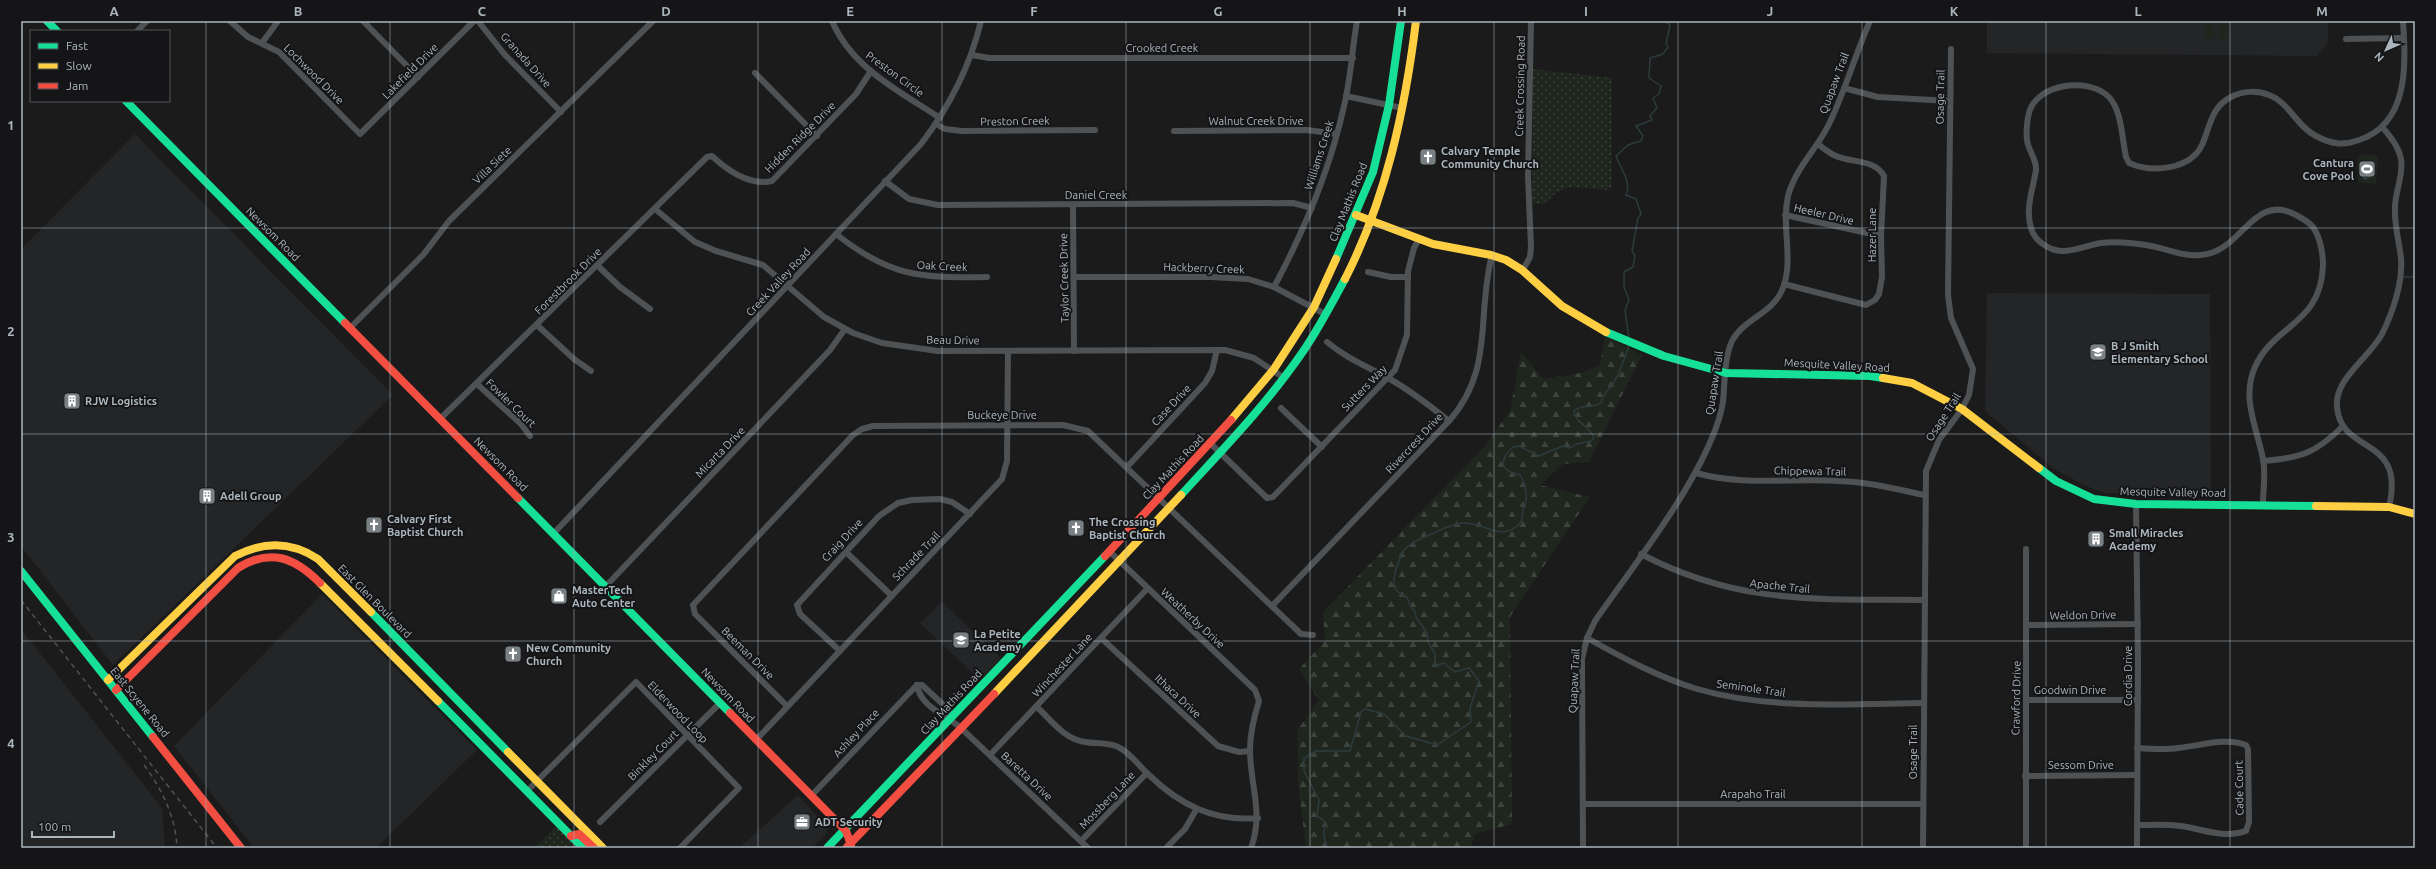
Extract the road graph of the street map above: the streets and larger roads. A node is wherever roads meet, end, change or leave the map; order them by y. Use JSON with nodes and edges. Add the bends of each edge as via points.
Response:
{"nodes":[{"id":1,"x":47,"y":21,"type":"edge"},
{"id":2,"x":147,"y":21,"type":"edge"},
{"id":3,"x":230,"y":21,"type":"edge"},
{"id":4,"x":278,"y":21,"type":"edge"},
{"id":5,"x":363,"y":21,"type":"edge"},
{"id":6,"x":474,"y":21,"type":"edge"},
{"id":7,"x":478,"y":21,"type":"edge"},
{"id":8,"x":653,"y":21,"type":"edge"},
{"id":9,"x":832,"y":21,"type":"edge"},
{"id":10,"x":981,"y":21,"type":"edge"},
{"id":11,"x":1357,"y":21,"type":"edge"},
{"id":12,"x":1401,"y":21,"type":"edge"},
{"id":13,"x":1416,"y":21,"type":"edge"},
{"id":14,"x":1531,"y":21,"type":"edge"},
{"id":15,"x":1870,"y":21,"type":"edge"},
{"id":16,"x":2403,"y":21,"type":"edge"},
{"id":17,"x":56,"y":30,"type":"edge"},
{"id":18,"x":138,"y":30,"type":"edge"},
{"id":19,"x":2404,"y":38,"type":"junction"},
{"id":20,"x":2346,"y":39,"type":"dead end"},
{"id":21,"x":262,"y":43,"type":"junction"},
{"id":22,"x":1951,"y":49,"type":"dead end"},
{"id":23,"x":972,"y":55,"type":"junction"},
{"id":24,"x":1353,"y":58,"type":"junction"},
{"id":25,"x":871,"y":71,"type":"junction"},
{"id":26,"x":755,"y":73,"type":"dead end"},
{"id":27,"x":418,"y":77,"type":"junction"},
{"id":28,"x":1844,"y":88,"type":"junction"},
{"id":29,"x":1346,"y":96,"type":"junction"},
{"id":30,"x":1950,"y":101,"type":"junction"},
{"id":31,"x":127,"y":102,"type":"edge"},
{"id":32,"x":1389,"y":105,"type":"junction"},
{"id":33,"x":1402,"y":108,"type":"junction"},
{"id":34,"x":561,"y":112,"type":"junction"},
{"id":35,"x":938,"y":121,"type":"junction"},
{"id":36,"x":2384,"y":128,"type":"junction"},
{"id":37,"x":1095,"y":130,"type":"dead end"},
{"id":38,"x":1174,"y":131,"type":"dead end"},
{"id":39,"x":360,"y":134,"type":"joint"},
{"id":40,"x":1337,"y":134,"type":"junction"},
{"id":41,"x":817,"y":136,"type":"junction"},
{"id":42,"x":1818,"y":144,"type":"junction"},
{"id":43,"x":709,"y":156,"type":"joint"},
{"id":44,"x":885,"y":181,"type":"junction"},
{"id":45,"x":1073,"y":205,"type":"junction"},
{"id":46,"x":1312,"y":208,"type":"junction"},
{"id":47,"x":655,"y":209,"type":"junction"},
{"id":48,"x":1356,"y":215,"type":"junction"},
{"id":49,"x":1785,"y":215,"type":"junction"},
{"id":50,"x":1371,"y":220,"type":"junction"},
{"id":51,"x":836,"y":234,"type":"junction"},
{"id":52,"x":1881,"y":236,"type":"junction"},
{"id":53,"x":1419,"y":239,"type":"junction"},
{"id":54,"x":1492,"y":255,"type":"junction"},
{"id":55,"x":597,"y":265,"type":"junction"},
{"id":56,"x":1523,"y":270,"type":"junction"},
{"id":57,"x":1368,"y":272,"type":"dead end"},
{"id":58,"x":987,"y":277,"type":"dead end"},
{"id":59,"x":1408,"y":277,"type":"junction"},
{"id":60,"x":1074,"y":278,"type":"junction"},
{"id":61,"x":1784,"y":284,"type":"junction"},
{"id":62,"x":787,"y":287,"type":"junction"},
{"id":63,"x":1274,"y":287,"type":"junction"},
{"id":64,"x":1314,"y":307,"type":"junction"},
{"id":65,"x":650,"y":309,"type":"dead end"},
{"id":66,"x":1325,"y":314,"type":"junction"},
{"id":67,"x":537,"y":325,"type":"junction"},
{"id":68,"x":350,"y":328,"type":"junction"},
{"id":69,"x":845,"y":329,"type":"junction"},
{"id":70,"x":1327,"y":342,"type":"dead end"},
{"id":71,"x":1074,"y":350,"type":"junction"},
{"id":72,"x":1217,"y":350,"type":"junction"},
{"id":73,"x":1008,"y":351,"type":"junction"},
{"id":74,"x":1274,"y":369,"type":"junction"},
{"id":75,"x":591,"y":371,"type":"dead end"},
{"id":76,"x":1726,"y":373,"type":"junction"},
{"id":77,"x":1284,"y":378,"type":"junction"},
{"id":78,"x":1387,"y":378,"type":"junction"},
{"id":79,"x":477,"y":384,"type":"junction"},
{"id":80,"x":1281,"y":408,"type":"dead end"},
{"id":81,"x":1962,"y":409,"type":"junction"},
{"id":82,"x":440,"y":419,"type":"junction"},
{"id":83,"x":1449,"y":421,"type":"junction"},
{"id":84,"x":1008,"y":425,"type":"junction"},
{"id":85,"x":2343,"y":426,"type":"junction"},
{"id":86,"x":530,"y":436,"type":"dead end"},
{"id":87,"x":1210,"y":443,"type":"junction"},
{"id":88,"x":1322,"y":447,"type":"junction"},
{"id":89,"x":1220,"y":453,"type":"junction"},
{"id":90,"x":2264,"y":461,"type":"junction"},
{"id":91,"x":1127,"y":467,"type":"junction"},
{"id":92,"x":1696,"y":473,"type":"junction"},
{"id":93,"x":1924,"y":495,"type":"junction"},
{"id":94,"x":1159,"y":499,"type":"junction"},
{"id":95,"x":2136,"y":504,"type":"junction"},
{"id":96,"x":2263,"y":504,"type":"junction"},
{"id":97,"x":2390,"y":507,"type":"junction"},
{"id":98,"x":1169,"y":509,"type":"junction"},
{"id":99,"x":970,"y":514,"type":"junction"},
{"id":100,"x":2415,"y":514,"type":"edge"},
{"id":101,"x":554,"y":533,"type":"junction"},
{"id":102,"x":267,"y":544,"type":"junction"},
{"id":103,"x":2026,"y":549,"type":"dead end"},
{"id":104,"x":1109,"y":551,"type":"junction"},
{"id":105,"x":846,"y":552,"type":"junction"},
{"id":106,"x":1641,"y":554,"type":"junction"},
{"id":107,"x":267,"y":557,"type":"junction"},
{"id":108,"x":1119,"y":562,"type":"junction"},
{"id":109,"x":21,"y":571,"type":"edge"},
{"id":110,"x":331,"y":572,"type":"junction"},
{"id":111,"x":320,"y":583,"type":"junction"},
{"id":112,"x":606,"y":586,"type":"junction"},
{"id":113,"x":1147,"y":588,"type":"junction"},
{"id":114,"x":892,"y":596,"type":"junction"},
{"id":115,"x":192,"y":598,"type":"junction"},
{"id":116,"x":1923,"y":600,"type":"junction"},
{"id":117,"x":200,"y":606,"type":"junction"},
{"id":118,"x":1272,"y":606,"type":"junction"},
{"id":119,"x":695,"y":614,"type":"joint"},
{"id":120,"x":2138,"y":624,"type":"junction"},
{"id":121,"x":2028,"y":626,"type":"junction"},
{"id":122,"x":1313,"y":635,"type":"dead end"},
{"id":123,"x":1101,"y":638,"type":"junction"},
{"id":124,"x":1587,"y":638,"type":"junction"},
{"id":125,"x":840,"y":651,"type":"junction"},
{"id":126,"x":1000,"y":665,"type":"junction"},
{"id":127,"x":1012,"y":676,"type":"junction"},
{"id":128,"x":108,"y":680,"type":"junction"},
{"id":129,"x":443,"y":685,"type":"junction"},
{"id":130,"x":917,"y":685,"type":"junction"},
{"id":131,"x":116,"y":690,"type":"junction"},
{"id":132,"x":432,"y":696,"type":"junction"},
{"id":133,"x":935,"y":698,"type":"junction"},
{"id":134,"x":2026,"y":700,"type":"junction"},
{"id":135,"x":2138,"y":700,"type":"junction"},
{"id":136,"x":720,"y":703,"type":"junction"},
{"id":137,"x":1923,"y":703,"type":"junction"},
{"id":138,"x":930,"y":705,"type":"junction"},
{"id":139,"x":787,"y":706,"type":"junction"},
{"id":140,"x":1036,"y":707,"type":"junction"},
{"id":141,"x":951,"y":718,"type":"junction"},
{"id":142,"x":962,"y":729,"type":"junction"},
{"id":143,"x":687,"y":735,"type":"junction"},
{"id":144,"x":756,"y":740,"type":"junction"},
{"id":145,"x":2137,"y":748,"type":"junction"},
{"id":146,"x":1250,"y":751,"type":"junction"},
{"id":147,"x":990,"y":755,"type":"junction"},
{"id":148,"x":1147,"y":773,"type":"junction"},
{"id":149,"x":2137,"y":775,"type":"junction"},
{"id":150,"x":2025,"y":776,"type":"junction"},
{"id":151,"x":537,"y":781,"type":"junction"},
{"id":152,"x":527,"y":791,"type":"junction"},
{"id":153,"x":811,"y":796,"type":"junction"},
{"id":154,"x":1583,"y":804,"type":"junction"},
{"id":155,"x":1923,"y":804,"type":"junction"},
{"id":156,"x":1196,"y":810,"type":"junction"},
{"id":157,"x":1258,"y":818,"type":"junction"},
{"id":158,"x":600,"y":822,"type":"dead end"},
{"id":159,"x":2137,"y":825,"type":"junction"},
{"id":160,"x":846,"y":831,"type":"junction"},
{"id":161,"x":571,"y":836,"type":"junction"},
{"id":162,"x":1081,"y":841,"type":"junction"},
{"id":163,"x":850,"y":847,"type":"edge"},
{"id":164,"x":241,"y":848,"type":"edge"},
{"id":165,"x":583,"y":848,"type":"edge"},
{"id":166,"x":594,"y":848,"type":"edge"},
{"id":167,"x":603,"y":848,"type":"edge"},
{"id":168,"x":680,"y":848,"type":"edge"},
{"id":169,"x":827,"y":848,"type":"edge"},
{"id":170,"x":1088,"y":848,"type":"edge"},
{"id":171,"x":1166,"y":848,"type":"edge"},
{"id":172,"x":1251,"y":848,"type":"edge"},
{"id":173,"x":1583,"y":848,"type":"edge"},
{"id":174,"x":1923,"y":848,"type":"edge"},
{"id":175,"x":2026,"y":848,"type":"edge"},
{"id":176,"x":2137,"y":848,"type":"edge"}],
"edges":[{"from":1,"to":17,"type":"street"},
{"from":2,"to":18,"type":"street"},
{"from":3,"to":21,"type":"street","name":"Lochwood Drive","via":[[248,37]]},
{"from":4,"to":21,"type":"street"},
{"from":5,"to":27,"type":"street"},
{"from":6,"to":27,"type":"street","name":"Lakefield Drive"},
{"from":7,"to":34,"type":"street","name":"Granada Drive","via":[[505,55]]},
{"from":8,"to":34,"type":"street","name":"Villa Siete"},
{"from":9,"to":25,"type":"street","name":"Preston Circle","via":[[845,46]]},
{"from":10,"to":23,"type":"street","name":"Creek Valley Road"},
{"from":11,"to":24,"type":"street","name":"Williams Creek"},
{"from":12,"to":32,"type":"street","name":"Clay Mathis Road"},
{"from":13,"to":33,"type":"street"},
{"from":14,"to":56,"type":"street","name":"Creek Crossing Road","via":[[1528,176],[1531,247],[1530,257]]},
{"from":15,"to":28,"type":"street","name":"Quapaw Trail"},
{"from":16,"to":19,"type":"street"},
{"from":19,"to":20,"type":"street"},
{"from":19,"to":36,"type":"street","via":[[2401,98]]},
{"from":21,"to":39,"type":"street","name":"Lochwood Drive","via":[[284,57]]},
{"from":22,"to":30,"type":"street","name":"Osage Trail"},
{"from":23,"to":24,"type":"street","name":"Crooked Creek","via":[[989,58]]},
{"from":23,"to":35,"type":"street","name":"Creek Valley Road","via":[[962,81]]},
{"from":24,"to":29,"type":"street","name":"Williams Creek"},
{"from":25,"to":35,"type":"street","name":"Preston Circle"},
{"from":25,"to":41,"type":"street","name":"Hidden Ridge Drive","via":[[856,94]]},
{"from":26,"to":41,"type":"street"},
{"from":27,"to":39,"type":"street","name":"Lakefield Drive"},
{"from":28,"to":30,"type":"street","via":[[1878,97]]},
{"from":28,"to":42,"type":"street","name":"Quapaw Trail","via":[[1839,104]]},
{"from":29,"to":32,"type":"street"},
{"from":29,"to":40,"type":"street","name":"Williams Creek"},
{"from":30,"to":81,"type":"street","name":"Osage Trail","via":[[1948,295],[1951,318],[1973,369],[1969,395]]},
{"from":31,"to":68,"type":"street","name":"Newsom Road"},
{"from":32,"to":33,"type":"street"},
{"from":32,"to":48,"type":"street","name":"Clay Mathis Road","via":[[1373,172]]},
{"from":33,"to":50,"type":"street","via":[[1393,153]]},
{"from":34,"to":68,"type":"street","name":"Villa Siete","via":[[449,221],[423,255]]},
{"from":35,"to":37,"type":"street","name":"Preston Creek","via":[[946,129],[962,131]]},
{"from":35,"to":44,"type":"street","name":"Creek Valley Road","via":[[921,144]]},
{"from":36,"to":85,"type":"street","via":[[2393,139],[2401,159],[2394,213],[2401,260],[2397,291],[2382,334],[2368,355],[2345,379],[2338,395],[2337,407]]},
{"from":36,"to":90,"type":"street","via":[[2352,143],[2327,142],[2303,128],[2279,101],[2269,95],[2258,92],[2238,94],[2229,97],[2214,112],[2202,145],[2196,153],[2177,165],[2154,169],[2130,163],[2126,157],[2114,105],[2100,91],[2084,86],[2054,89],[2043,93],[2033,102],[2028,114],[2027,140],[2036,167],[2028,216],[2031,231],[2047,247],[2061,251],[2103,243],[2147,245],[2196,256],[2219,251],[2228,246],[2257,216],[2267,210],[2291,212],[2312,226],[2322,252],[2323,263],[2317,295],[2301,318],[2267,347],[2250,378],[2250,412]]},
{"from":38,"to":40,"type":"street","name":"Walnut Creek Drive","via":[[1307,130]]},
{"from":40,"to":46,"type":"street","name":"Williams Creek"},
{"from":41,"to":43,"type":"street","name":"Hidden Ridge Drive","via":[[778,177],[769,182],[741,176]]},
{"from":42,"to":49,"type":"street","name":"Quapaw Trail","via":[[1802,164],[1788,196]]},
{"from":42,"to":52,"type":"street","name":"Hazer Lane","via":[[1837,156],[1880,169],[1884,176]]},
{"from":43,"to":47,"type":"street","name":"Forestbrook Drive"},
{"from":44,"to":45,"type":"street","name":"Daniel Creek","via":[[904,196],[931,204]]},
{"from":44,"to":51,"type":"street","name":"Creek Valley Road"},
{"from":45,"to":46,"type":"street","name":"Daniel Creek","via":[[1286,203]]},
{"from":45,"to":60,"type":"street","name":"Taylor Creek Drive"},
{"from":46,"to":63,"type":"street","name":"Williams Creek"},
{"from":47,"to":55,"type":"street","name":"Forestbrook Drive"},
{"from":47,"to":62,"type":"street","name":"Beau Drive","via":[[695,242],[716,251],[757,262]]},
{"from":48,"to":50,"type":"street","name":"Mesquite Valley Road"},
{"from":48,"to":64,"type":"street","name":"Clay Mathis Road"},
{"from":49,"to":52,"type":"street","name":"Heeler Drive"},
{"from":49,"to":61,"type":"street","name":"Quapaw Trail","via":[[1788,270]]},
{"from":50,"to":53,"type":"street","name":"Mesquite Valley Road"},
{"from":50,"to":66,"type":"street"},
{"from":51,"to":58,"type":"street","name":"Oak Creek","via":[[868,258],[904,273],[933,278]]},
{"from":51,"to":62,"type":"street","name":"Creek Valley Road"},
{"from":52,"to":61,"type":"street","name":"Hazer Lane","via":[[1882,277],[1879,294],[1866,305]]},
{"from":53,"to":54,"type":"street","name":"Mesquite Valley Road","via":[[1446,248]]},
{"from":53,"to":59,"type":"street","name":"Sutters Way","via":[[1411,258]]},
{"from":54,"to":56,"type":"street","name":"Mesquite Valley Road"},
{"from":54,"to":83,"type":"street","name":"Rivercrest Drive","via":[[1485,288],[1479,363],[1467,395]]},
{"from":55,"to":65,"type":"street","via":[[620,287]]},
{"from":55,"to":67,"type":"street","name":"Forestbrook Drive"},
{"from":56,"to":76,"type":"street","name":"Mesquite Valley Road","via":[[1561,306],[1616,335],[1703,369]]},
{"from":57,"to":59,"type":"street","via":[[1391,277]]},
{"from":59,"to":78,"type":"street","name":"Sutters Way","via":[[1407,336],[1400,360]]},
{"from":60,"to":63,"type":"street","name":"Hackberry Creek","via":[[1231,277]]},
{"from":60,"to":71,"type":"street","name":"Taylor Creek Drive"},
{"from":61,"to":76,"type":"street","name":"Quapaw Trail","via":[[1774,304],[1748,324],[1733,340]]},
{"from":62,"to":69,"type":"street","name":"Beau Drive","via":[[816,312]]},
{"from":62,"to":101,"type":"street","name":"Creek Valley Road"},
{"from":63,"to":64,"type":"street","name":"Hackberry Creek"},
{"from":64,"to":66,"type":"street","name":"Hackberry Creek"},
{"from":64,"to":74,"type":"street","name":"Clay Mathis Road"},
{"from":66,"to":77,"type":"street"},
{"from":67,"to":75,"type":"street"},
{"from":67,"to":79,"type":"street","name":"Forestbrook Drive"},
{"from":68,"to":82,"type":"street","name":"Newsom Road"},
{"from":69,"to":73,"type":"street","name":"Beau Drive","via":[[872,340],[910,348],[938,351]]},
{"from":69,"to":112,"type":"street","name":"Micarta Drive","via":[[830,350]]},
{"from":70,"to":78,"type":"street","via":[[1354,362]]},
{"from":71,"to":72,"type":"street","name":"Beau Drive"},
{"from":71,"to":73,"type":"street","name":"Beau Drive"},
{"from":72,"to":74,"type":"street","name":"Beau Drive","via":[[1246,354]]},
{"from":72,"to":91,"type":"street","name":"Case Drive","via":[[1212,371],[1205,383]]},
{"from":73,"to":84,"type":"street","name":"Schrade Trail"},
{"from":74,"to":77,"type":"street","name":"Beau Drive"},
{"from":74,"to":87,"type":"street","name":"Clay Mathis Road"},
{"from":76,"to":81,"type":"street","name":"Mesquite Valley Road","via":[[1818,373],[1886,377],[1927,388]]},
{"from":76,"to":92,"type":"street","name":"Quapaw Trail","via":[[1718,421]]},
{"from":77,"to":89,"type":"street"},
{"from":78,"to":83,"type":"street","via":[[1422,399]]},
{"from":78,"to":88,"type":"street","name":"Sutters Way"},
{"from":79,"to":82,"type":"street","name":"Forestbrook Drive"},
{"from":79,"to":86,"type":"street","name":"Fowler Court","via":[[521,424]]},
{"from":80,"to":88,"type":"street"},
{"from":81,"to":93,"type":"street","name":"Osage Trail","via":[[1945,430],[1933,451],[1926,471]]},
{"from":81,"to":95,"type":"street","name":"Mesquite Valley Road","via":[[2070,489],[2094,499]]},
{"from":82,"to":101,"type":"street","name":"Newsom Road"},
{"from":83,"to":118,"type":"street","name":"Rivercrest Drive"},
{"from":84,"to":91,"type":"street","name":"Buckeye Drive","via":[[1078,427],[1093,435]]},
{"from":84,"to":99,"type":"street","name":"Schrade Trail","via":[[1004,474]]},
{"from":84,"to":119,"type":"street","name":"Buckeye Drive","via":[[880,426],[858,432],[697,599],[693,605]]},
{"from":85,"to":90,"type":"street","via":[[2324,445],[2312,451],[2290,458]]},
{"from":85,"to":97,"type":"street","via":[[2353,437],[2374,448],[2388,464],[2394,490]]},
{"from":87,"to":89,"type":"street"},
{"from":87,"to":94,"type":"street","name":"Clay Mathis Road"},
{"from":88,"to":89,"type":"street","name":"Sutters Way","via":[[1274,498],[1269,499]]},
{"from":89,"to":98,"type":"street"},
{"from":90,"to":96,"type":"street"},
{"from":91,"to":94,"type":"street","name":"Buckeye Drive"},
{"from":92,"to":93,"type":"street","name":"Chippewa Trail","via":[[1711,477],[1755,480],[1856,482]]},
{"from":92,"to":106,"type":"street","name":"Quapaw Trail"},
{"from":93,"to":116,"type":"street","name":"Osage Trail"},
{"from":94,"to":98,"type":"street","name":"Buckeye Drive"},
{"from":94,"to":104,"type":"street","name":"Clay Mathis Road"},
{"from":95,"to":96,"type":"street","name":"Mesquite Valley Road"},
{"from":95,"to":120,"type":"street","name":"Cordia Drive"},
{"from":96,"to":97,"type":"street","name":"Mesquite Valley Road"},
{"from":97,"to":100,"type":"street","name":"Mesquite Valley Road"},
{"from":98,"to":108,"type":"street"},
{"from":98,"to":118,"type":"street","name":"Buckeye Drive"},
{"from":99,"to":105,"type":"street","name":"Craig Drive","via":[[952,502],[940,500],[898,503],[879,516]]},
{"from":99,"to":114,"type":"street","name":"Schrade Trail"},
{"from":101,"to":112,"type":"street","name":"Newsom Road"},
{"from":102,"to":107,"type":"street"},
{"from":102,"to":110,"type":"street","name":"East Glen Boulevard","via":[[281,544],[301,549],[318,559]]},
{"from":102,"to":115,"type":"street","name":"East Glen Boulevard","via":[[236,556]]},
{"from":103,"to":121,"type":"street","name":"Crawford Drive"},
{"from":104,"to":108,"type":"street","name":"Weatherby Drive"},
{"from":104,"to":126,"type":"street","name":"Clay Mathis Road"},
{"from":105,"to":114,"type":"street"},
{"from":105,"to":125,"type":"street","name":"Craig Drive","via":[[801,598],[797,608],[800,614]]},
{"from":106,"to":116,"type":"street","name":"Apache Trail","via":[[1707,583],[1756,594],[1823,600]]},
{"from":106,"to":124,"type":"street","name":"Quapaw Trail"},
{"from":107,"to":111,"type":"street","via":[[280,557],[297,563]]},
{"from":107,"to":117,"type":"street","via":[[255,559],[238,568]]},
{"from":108,"to":113,"type":"street","name":"Weatherby Drive"},
{"from":108,"to":127,"type":"street"},
{"from":109,"to":128,"type":"street","name":"East Scyene Road"},
{"from":110,"to":111,"type":"street"},
{"from":110,"to":129,"type":"street","name":"East Glen Boulevard"},
{"from":111,"to":132,"type":"street"},
{"from":112,"to":136,"type":"street","name":"Newsom Road"},
{"from":113,"to":123,"type":"street","name":"Winchester Lane"},
{"from":113,"to":146,"type":"street","name":"Weatherby Drive","via":[[1255,690],[1259,701],[1253,721]]},
{"from":114,"to":125,"type":"street","name":"Schrade Trail"},
{"from":115,"to":117,"type":"street"},
{"from":115,"to":128,"type":"street","name":"East Glen Boulevard"},
{"from":116,"to":137,"type":"street","name":"Osage Trail"},
{"from":117,"to":131,"type":"street"},
{"from":118,"to":122,"type":"street","name":"Buckeye Drive","via":[[1301,634]]},
{"from":119,"to":139,"type":"street","name":"Beeman Drive"},
{"from":120,"to":121,"type":"street","name":"Weldon Drive"},
{"from":120,"to":135,"type":"street","name":"Cordia Drive"},
{"from":121,"to":134,"type":"street","name":"Crawford Drive"},
{"from":123,"to":140,"type":"street","name":"Winchester Lane"},
{"from":123,"to":146,"type":"street","name":"Ithaca Drive","via":[[1218,746],[1239,752]]},
{"from":124,"to":137,"type":"street","name":"Seminole Trail","via":[[1652,672],[1697,689],[1727,696],[1787,703]]},
{"from":124,"to":154,"type":"street","name":"Quapaw Trail","via":[[1582,659]]},
{"from":125,"to":139,"type":"street","name":"Schrade Trail"},
{"from":126,"to":127,"type":"street"},
{"from":126,"to":141,"type":"street","name":"Clay Mathis Road"},
{"from":127,"to":142,"type":"street"},
{"from":128,"to":131,"type":"street","name":"East Scyene Road"},
{"from":129,"to":132,"type":"street"},
{"from":129,"to":151,"type":"street","name":"East Glen Boulevard"},
{"from":130,"to":133,"type":"street","name":"Baretta Drive","via":[[922,685]]},
{"from":130,"to":138,"type":"street","name":"Baretta Drive","via":[[918,693]]},
{"from":130,"to":153,"type":"street","name":"Ashley Place"},
{"from":131,"to":164,"type":"street","name":"East Scyene Road"},
{"from":132,"to":152,"type":"street"},
{"from":133,"to":138,"type":"street"},
{"from":133,"to":141,"type":"street","name":"Baretta Drive","via":[[949,710]]},
{"from":134,"to":135,"type":"street","name":"Goodwin Drive"},
{"from":134,"to":150,"type":"street","name":"Crawford Drive"},
{"from":135,"to":145,"type":"street","name":"Cordia Drive"},
{"from":136,"to":143,"type":"street","name":"Binkley Court"},
{"from":136,"to":144,"type":"street","name":"Newsom Road"},
{"from":137,"to":155,"type":"street","name":"Osage Trail"},
{"from":138,"to":141,"type":"street","name":"Baretta Drive","via":[[941,715]]},
{"from":139,"to":144,"type":"street","name":"Schrade Trail"},
{"from":140,"to":147,"type":"street","name":"Winchester Lane"},
{"from":140,"to":148,"type":"street","via":[[1064,733],[1084,742],[1121,748]]},
{"from":141,"to":142,"type":"street","name":"Baretta Drive"},
{"from":141,"to":160,"type":"street","name":"Clay Mathis Road"},
{"from":142,"to":147,"type":"street","name":"Baretta Drive"},
{"from":142,"to":163,"type":"street"},
{"from":143,"to":151,"type":"street","name":"Elderwood Loop","via":[[636,682]]},
{"from":143,"to":158,"type":"street","name":"Binkley Court"},
{"from":143,"to":168,"type":"street","name":"Elderwood Loop","via":[[739,788]]},
{"from":144,"to":153,"type":"street","name":"Newsom Road"},
{"from":145,"to":149,"type":"street","name":"Cordia Drive"},
{"from":145,"to":159,"type":"street","name":"Cade Court","via":[[2179,748],[2236,742],[2246,745],[2249,822],[2246,831],[2232,834],[2208,833],[2175,825]]},
{"from":146,"to":157,"type":"street"},
{"from":147,"to":162,"type":"street","name":"Baretta Drive"},
{"from":148,"to":156,"type":"street","via":[[1162,788]]},
{"from":148,"to":162,"type":"street","name":"Mossberg Lane"},
{"from":149,"to":150,"type":"street","name":"Sessom Drive"},
{"from":149,"to":159,"type":"street","name":"Cordia Drive"},
{"from":150,"to":175,"type":"street","name":"Crawford Drive"},
{"from":151,"to":152,"type":"street","name":"Elderwood Loop"},
{"from":151,"to":167,"type":"street","name":"East Glen Boulevard"},
{"from":152,"to":161,"type":"street"},
{"from":153,"to":160,"type":"street","name":"Newsom Road"},
{"from":154,"to":155,"type":"street","name":"Arapaho Trail"},
{"from":154,"to":173,"type":"street","name":"Quapaw Trail"},
{"from":155,"to":174,"type":"street","name":"Osage Trail"},
{"from":156,"to":157,"type":"street","via":[[1228,818]]},
{"from":156,"to":171,"type":"street","via":[[1185,829]]},
{"from":157,"to":172,"type":"street"},
{"from":159,"to":176,"type":"street","name":"Cordia Drive"},
{"from":160,"to":163,"type":"street","name":"Newsom Road"},
{"from":160,"to":169,"type":"street","name":"Clay Mathis Road"},
{"from":161,"to":165,"type":"street"},
{"from":161,"to":166,"type":"street","via":[[579,834]]},
{"from":162,"to":170,"type":"street","name":"Baretta Drive"}]}
